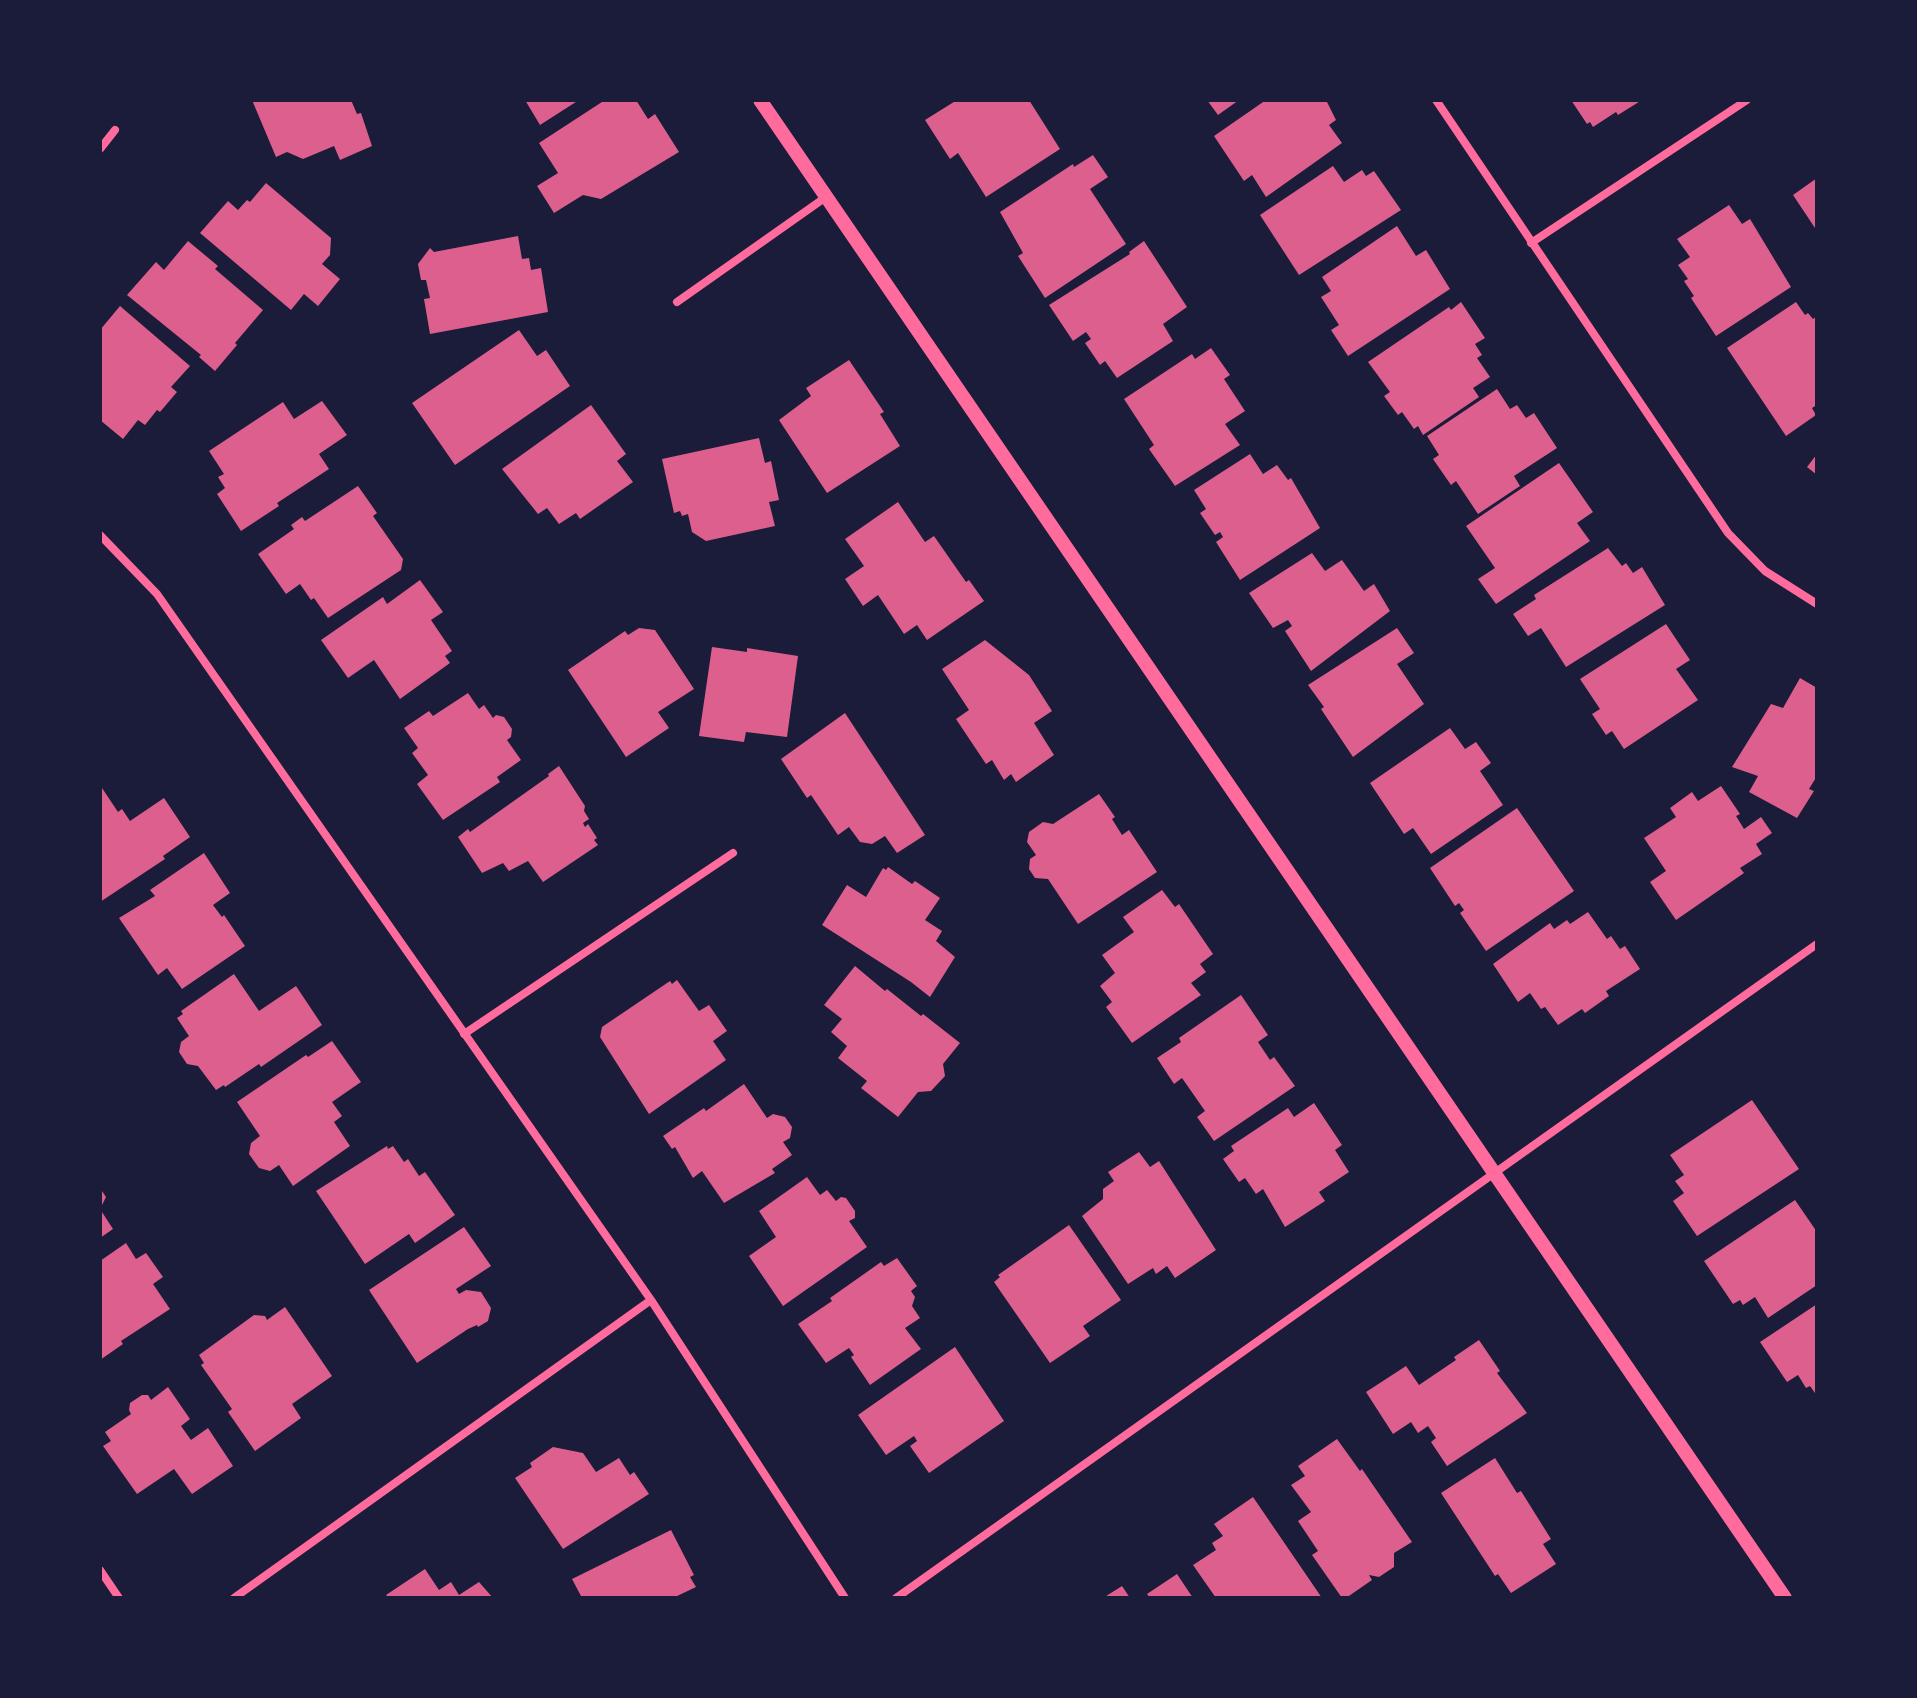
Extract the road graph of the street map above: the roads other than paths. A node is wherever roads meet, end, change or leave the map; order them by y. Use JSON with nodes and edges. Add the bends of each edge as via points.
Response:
{"nodes":[{"id":1,"x":760,"y":100,"type":"edge"},
{"id":2,"x":1436,"y":100,"type":"edge"},
{"id":3,"x":1747,"y":100,"type":"edge"},
{"id":4,"x":115,"y":130,"type":"dead end"},
{"id":5,"x":100,"y":149,"type":"edge"},
{"id":6,"x":826,"y":197,"type":"junction"},
{"id":7,"x":1531,"y":243,"type":"junction"},
{"id":8,"x":677,"y":302,"type":"dead end"},
{"id":9,"x":100,"y":535,"type":"edge"},
{"id":10,"x":1817,"y":604,"type":"edge"},
{"id":11,"x":733,"y":853,"type":"dead end"},
{"id":12,"x":1817,"y":944,"type":"edge"},
{"id":13,"x":464,"y":1034,"type":"junction"},
{"id":14,"x":1495,"y":1175,"type":"junction"},
{"id":15,"x":651,"y":1300,"type":"junction"},
{"id":16,"x":100,"y":1570,"type":"edge"},
{"id":17,"x":119,"y":1598,"type":"edge"},
{"id":18,"x":234,"y":1598,"type":"edge"},
{"id":19,"x":845,"y":1598,"type":"edge"},
{"id":20,"x":896,"y":1598,"type":"edge"},
{"id":21,"x":1785,"y":1598,"type":"edge"}],
"edges":[{"from":1,"to":6,"type":"street"},
{"from":2,"to":7,"type":"street"},
{"from":3,"to":7,"type":"street"},
{"from":4,"to":5,"type":"street"},
{"from":6,"to":8,"type":"street"},
{"from":6,"to":14,"type":"street"},
{"from":7,"to":10,"type":"street","via":[[1728,533],[1765,571]]},
{"from":9,"to":13,"type":"street","via":[[157,594]]},
{"from":11,"to":13,"type":"street"},
{"from":12,"to":14,"type":"street"},
{"from":13,"to":15,"type":"street"},
{"from":14,"to":20,"type":"street"},
{"from":14,"to":21,"type":"street"},
{"from":15,"to":18,"type":"street"},
{"from":15,"to":19,"type":"street"},
{"from":16,"to":17,"type":"street"}]}
